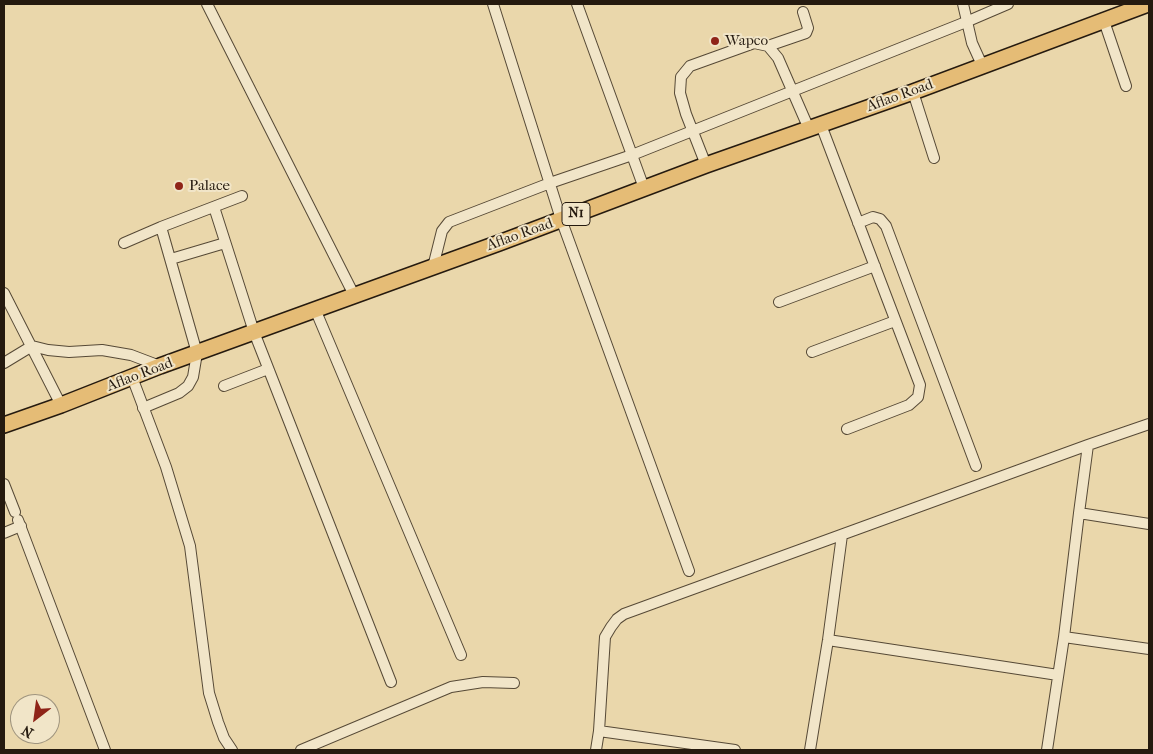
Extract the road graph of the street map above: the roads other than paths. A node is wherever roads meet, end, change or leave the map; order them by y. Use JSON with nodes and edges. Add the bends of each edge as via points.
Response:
{"nodes":[{"id":1,"x":207,"y":4,"type":"edge"},
{"id":2,"x":493,"y":4,"type":"edge"},
{"id":3,"x":577,"y":4,"type":"edge"},
{"id":4,"x":963,"y":4,"type":"edge"},
{"id":5,"x":1008,"y":4,"type":"edge"},
{"id":6,"x":1148,"y":4,"type":"edge"},
{"id":7,"x":803,"y":12,"type":"dead end"},
{"id":8,"x":1104,"y":21,"type":"junction"},
{"id":9,"x":966,"y":22,"type":"junction"},
{"id":10,"x":768,"y":46,"type":"junction"},
{"id":11,"x":982,"y":65,"type":"junction"},
{"id":12,"x":1126,"y":86,"type":"dead end"},
{"id":13,"x":793,"y":91,"type":"junction"},
{"id":14,"x":913,"y":92,"type":"junction"},
{"id":15,"x":815,"y":127,"type":"junction"},
{"id":16,"x":693,"y":130,"type":"junction"},
{"id":17,"x":632,"y":155,"type":"junction"},
{"id":18,"x":934,"y":158,"type":"dead end"},
{"id":19,"x":706,"y":165,"type":"junction"},
{"id":20,"x":550,"y":183,"type":"junction"},
{"id":21,"x":644,"y":188,"type":"junction"},
{"id":22,"x":242,"y":196,"type":"dead end"},
{"id":23,"x":214,"y":207,"type":"junction"},
{"id":24,"x":561,"y":219,"type":"junction"},
{"id":25,"x":858,"y":223,"type":"junction"},
{"id":26,"x":161,"y":227,"type":"junction"},
{"id":27,"x":124,"y":243,"type":"dead end"},
{"id":28,"x":225,"y":243,"type":"junction"},
{"id":29,"x":171,"y":259,"type":"junction"},
{"id":30,"x":875,"y":266,"type":"junction"},
{"id":31,"x":433,"y":267,"type":"junction"},
{"id":32,"x":4,"y":293,"type":"edge"},
{"id":33,"x":354,"y":295,"type":"junction"},
{"id":34,"x":779,"y":302,"type":"dead end"},
{"id":35,"x":315,"y":309,"type":"junction"},
{"id":36,"x":895,"y":321,"type":"junction"},
{"id":37,"x":254,"y":332,"type":"junction"},
{"id":38,"x":32,"y":346,"type":"junction"},
{"id":39,"x":812,"y":352,"type":"dead end"},
{"id":40,"x":197,"y":353,"type":"junction"},
{"id":41,"x":4,"y":363,"type":"edge"},
{"id":42,"x":160,"y":366,"type":"junction"},
{"id":43,"x":268,"y":369,"type":"junction"},
{"id":44,"x":132,"y":378,"type":"junction"},
{"id":45,"x":224,"y":386,"type":"dead end"},
{"id":46,"x":61,"y":405,"type":"junction"},
{"id":47,"x":143,"y":408,"type":"junction"},
{"id":48,"x":1149,"y":424,"type":"edge"},
{"id":49,"x":4,"y":425,"type":"edge"},
{"id":50,"x":847,"y":429,"type":"dead end"},
{"id":51,"x":1088,"y":445,"type":"junction"},
{"id":52,"x":976,"y":466,"type":"dead end"},
{"id":53,"x":4,"y":484,"type":"edge"},
{"id":54,"x":1079,"y":513,"type":"junction"},
{"id":55,"x":18,"y":520,"type":"junction"},
{"id":56,"x":1149,"y":524,"type":"edge"},
{"id":57,"x":4,"y":533,"type":"edge"},
{"id":58,"x":842,"y":535,"type":"junction"},
{"id":59,"x":689,"y":571,"type":"dead end"},
{"id":60,"x":1064,"y":637,"type":"junction"},
{"id":61,"x":828,"y":640,"type":"junction"},
{"id":62,"x":1149,"y":649,"type":"edge"},
{"id":63,"x":461,"y":655,"type":"dead end"},
{"id":64,"x":1058,"y":675,"type":"junction"},
{"id":65,"x":390,"y":682,"type":"dead end"},
{"id":66,"x":514,"y":684,"type":"dead end"},
{"id":67,"x":599,"y":731,"type":"junction"},
{"id":68,"x":105,"y":750,"type":"edge"},
{"id":69,"x":232,"y":750,"type":"edge"},
{"id":70,"x":300,"y":750,"type":"edge"},
{"id":71,"x":596,"y":750,"type":"edge"},
{"id":72,"x":735,"y":750,"type":"edge"},
{"id":73,"x":810,"y":750,"type":"edge"},
{"id":74,"x":1047,"y":750,"type":"edge"}],
"edges":[{"from":1,"to":33,"type":"street"},
{"from":2,"to":20,"type":"street"},
{"from":3,"to":17,"type":"street"},
{"from":4,"to":9,"type":"street"},
{"from":5,"to":9,"type":"street"},
{"from":6,"to":8,"type":"highway","name":"Aflao Road","number":"N1"},
{"from":7,"to":10,"type":"street","via":[[808,28],[806,33]]},
{"from":8,"to":11,"type":"highway","name":"Aflao Road","number":"N1"},
{"from":8,"to":12,"type":"street"},
{"from":9,"to":11,"type":"street"},
{"from":9,"to":13,"type":"street"},
{"from":10,"to":13,"type":"street","via":[[778,58]]},
{"from":10,"to":16,"type":"street","via":[[754,43],[690,66],[681,77],[680,93]]},
{"from":11,"to":14,"type":"highway","name":"Aflao Road","number":"N1"},
{"from":13,"to":15,"type":"street"},
{"from":13,"to":16,"type":"street"},
{"from":14,"to":15,"type":"highway","name":"Aflao Road","number":"N1"},
{"from":14,"to":18,"type":"street"},
{"from":15,"to":19,"type":"highway","name":"Aflao Road","number":"N1"},
{"from":15,"to":25,"type":"street"},
{"from":16,"to":17,"type":"street"},
{"from":16,"to":19,"type":"street"},
{"from":17,"to":20,"type":"street"},
{"from":17,"to":21,"type":"street"},
{"from":19,"to":21,"type":"highway","name":"Aflao Road","number":"N1"},
{"from":20,"to":24,"type":"street"},
{"from":20,"to":31,"type":"street","via":[[449,222],[442,230]]},
{"from":21,"to":24,"type":"highway","name":"Aflao Road","number":"N1"},
{"from":22,"to":23,"type":"street"},
{"from":23,"to":26,"type":"street"},
{"from":23,"to":28,"type":"street"},
{"from":24,"to":31,"type":"highway","name":"Aflao Road","number":"N1"},
{"from":24,"to":59,"type":"street"},
{"from":25,"to":30,"type":"street"},
{"from":25,"to":52,"type":"street","via":[[873,217],[886,226]]},
{"from":26,"to":27,"type":"street"},
{"from":26,"to":29,"type":"street"},
{"from":28,"to":29,"type":"street"},
{"from":28,"to":37,"type":"street"},
{"from":29,"to":40,"type":"street"},
{"from":30,"to":34,"type":"street"},
{"from":30,"to":36,"type":"street"},
{"from":31,"to":33,"type":"highway","name":"Aflao Road","number":"N1"},
{"from":32,"to":38,"type":"street"},
{"from":33,"to":35,"type":"highway","name":"Aflao Road","number":"N1"},
{"from":35,"to":37,"type":"highway","name":"Aflao Road","number":"N1"},
{"from":35,"to":63,"type":"street"},
{"from":36,"to":39,"type":"street"},
{"from":36,"to":50,"type":"street","via":[[920,385],[918,397],[909,405]]},
{"from":37,"to":40,"type":"highway","name":"Aflao Road","number":"N1"},
{"from":37,"to":43,"type":"street"},
{"from":38,"to":41,"type":"street"},
{"from":38,"to":42,"type":"street","via":[[69,352],[102,350],[131,354]]},
{"from":38,"to":46,"type":"street"},
{"from":40,"to":42,"type":"highway","name":"Aflao Road","number":"N1"},
{"from":40,"to":47,"type":"street","via":[[188,386]]},
{"from":42,"to":44,"type":"highway","name":"Aflao Road","number":"N1"},
{"from":43,"to":45,"type":"street"},
{"from":43,"to":65,"type":"street"},
{"from":44,"to":46,"type":"highway","name":"Aflao Road","number":"N1"},
{"from":44,"to":47,"type":"street"},
{"from":46,"to":49,"type":"highway","name":"Aflao Road","number":"N1"},
{"from":47,"to":69,"type":"street","via":[[190,546],[209,693],[224,738]]},
{"from":48,"to":51,"type":"street"},
{"from":51,"to":54,"type":"street"},
{"from":51,"to":58,"type":"street"},
{"from":53,"to":55,"type":"street"},
{"from":54,"to":56,"type":"street"},
{"from":54,"to":60,"type":"street"},
{"from":55,"to":57,"type":"street"},
{"from":55,"to":68,"type":"street"},
{"from":58,"to":61,"type":"street"},
{"from":58,"to":67,"type":"street","via":[[624,614],[605,638]]},
{"from":60,"to":62,"type":"street"},
{"from":60,"to":64,"type":"street"},
{"from":61,"to":64,"type":"street"},
{"from":61,"to":73,"type":"street"},
{"from":64,"to":74,"type":"street"},
{"from":66,"to":70,"type":"street","via":[[483,682],[451,687]]},
{"from":67,"to":71,"type":"street"},
{"from":67,"to":72,"type":"street"}]}
